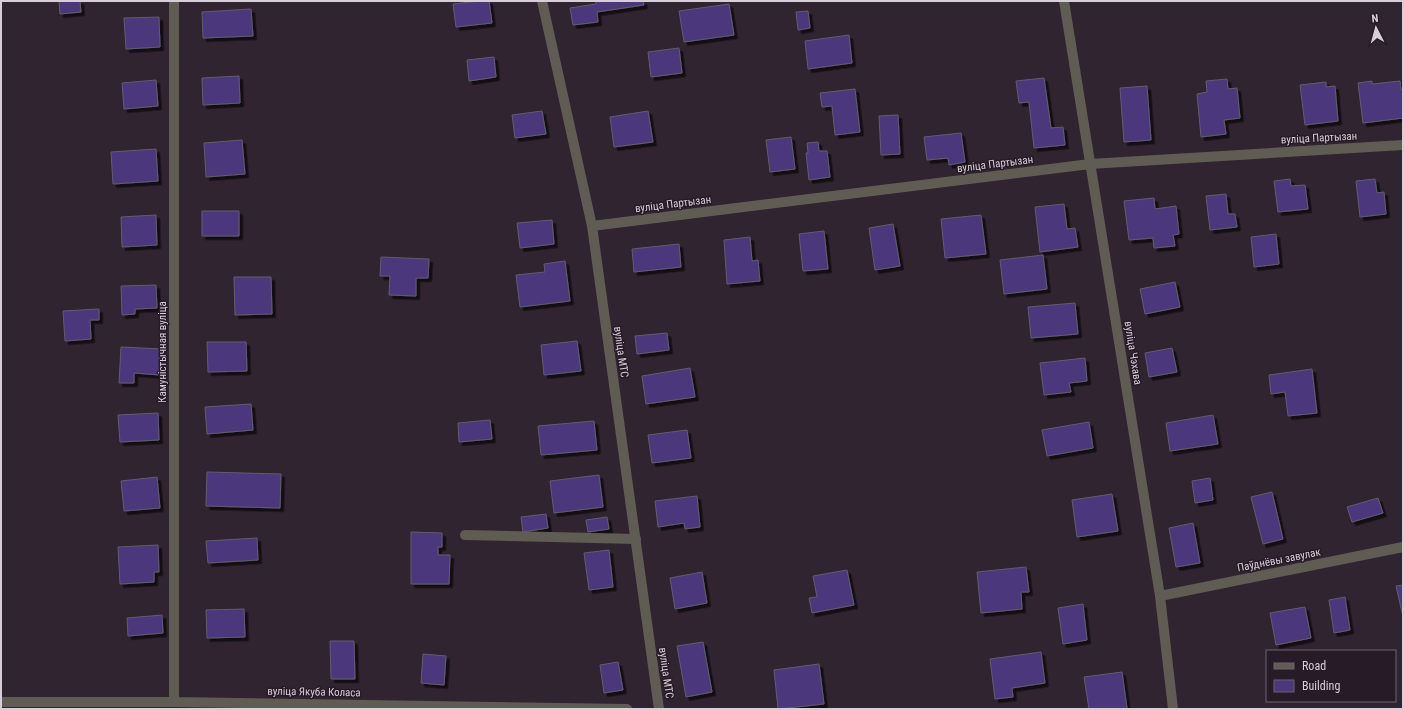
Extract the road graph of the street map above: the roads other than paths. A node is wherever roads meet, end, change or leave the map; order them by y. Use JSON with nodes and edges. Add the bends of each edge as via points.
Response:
{"nodes":[{"id":1,"x":174,"y":1,"type":"edge"},
{"id":2,"x":542,"y":1,"type":"edge"},
{"id":3,"x":1064,"y":1,"type":"edge"},
{"id":4,"x":1403,"y":145,"type":"edge"},
{"id":5,"x":1090,"y":164,"type":"junction"},
{"id":6,"x":592,"y":226,"type":"junction"},
{"id":7,"x":465,"y":535,"type":"dead end"},
{"id":8,"x":636,"y":539,"type":"junction"},
{"id":9,"x":1403,"y":547,"type":"edge"},
{"id":10,"x":1160,"y":596,"type":"junction"},
{"id":11,"x":1,"y":702,"type":"edge"},
{"id":12,"x":174,"y":702,"type":"junction"},
{"id":13,"x":627,"y":709,"type":"edge"},
{"id":14,"x":659,"y":709,"type":"edge"},
{"id":15,"x":1173,"y":709,"type":"edge"}],
"edges":[{"from":1,"to":12,"type":"street","name":"Камуністычная вуліца"},
{"from":2,"to":6,"type":"street","name":"вуліца МТС"},
{"from":3,"to":5,"type":"street","name":"вуліца Чэхава"},
{"from":4,"to":5,"type":"street","name":"вуліца Партызан"},
{"from":5,"to":6,"type":"street","name":"вуліца Партызан"},
{"from":5,"to":10,"type":"street","name":"вуліца Чэхава"},
{"from":6,"to":8,"type":"street","name":"вуліца МТС"},
{"from":7,"to":8,"type":"street"},
{"from":8,"to":14,"type":"street","name":"вуліца МТС"},
{"from":9,"to":10,"type":"street","name":"Паўднёвы завулак"},
{"from":10,"to":15,"type":"street","name":"вуліца Чэхава"},
{"from":11,"to":12,"type":"street","name":"вуліца Якуба Коласа"},
{"from":12,"to":13,"type":"street","name":"вуліца Якуба Коласа"}]}
